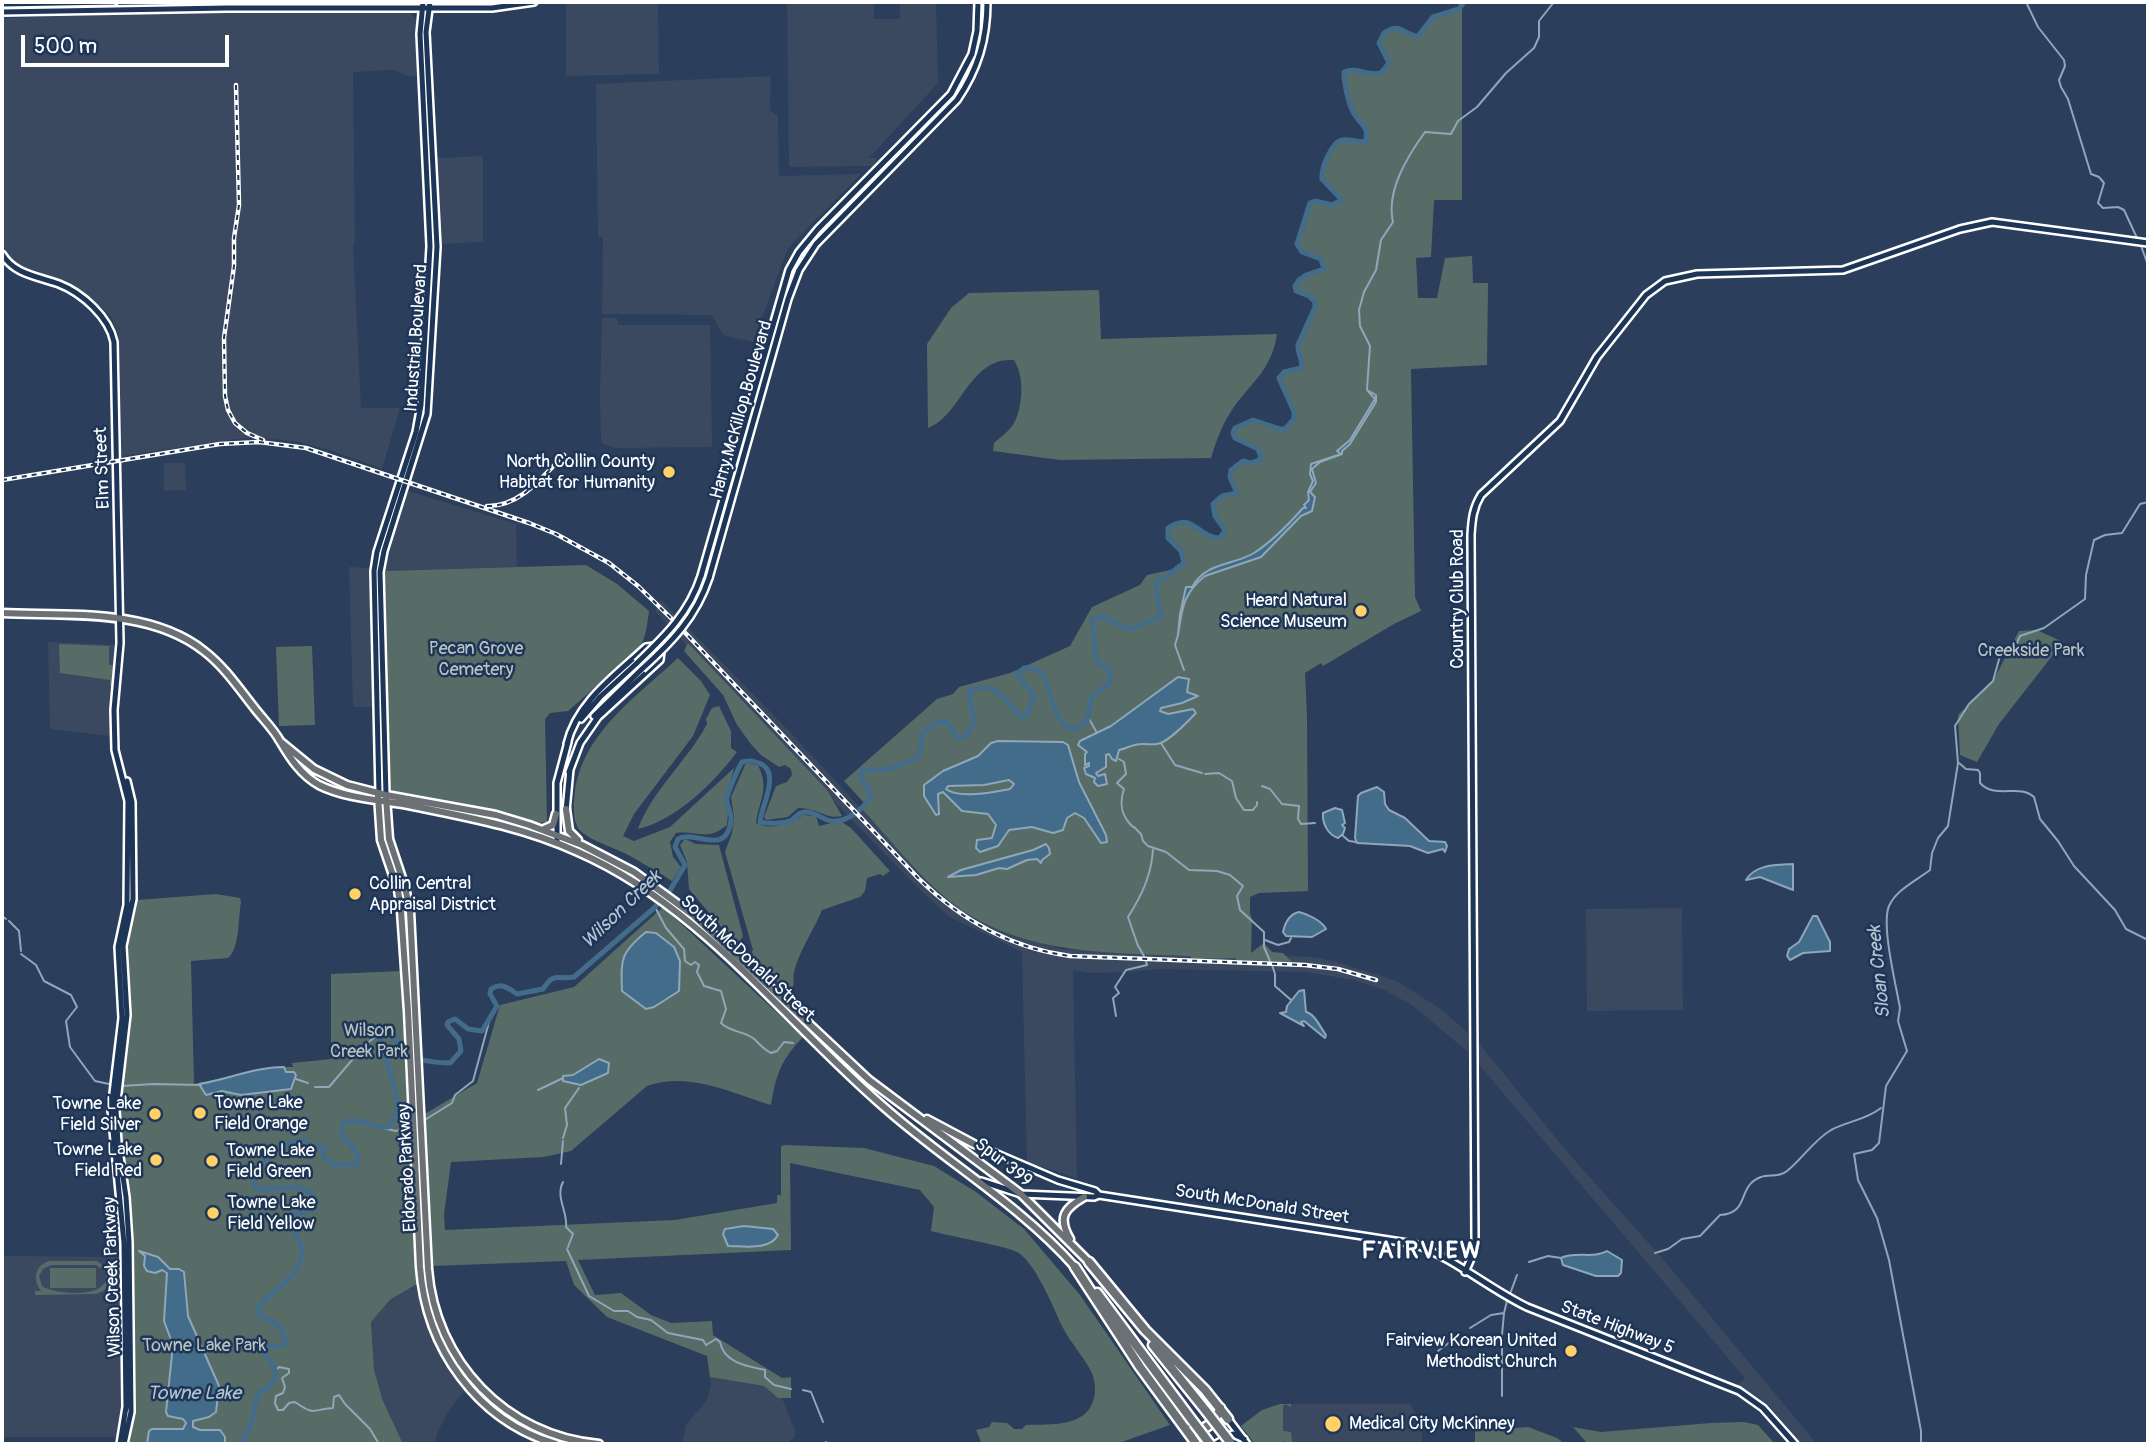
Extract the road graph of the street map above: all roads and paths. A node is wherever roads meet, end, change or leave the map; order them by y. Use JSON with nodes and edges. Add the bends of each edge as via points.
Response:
{"nodes":[{"id":1,"x":114,"y":2,"type":"edge"},
{"id":2,"x":534,"y":2,"type":"edge"},
{"id":3,"x":978,"y":2,"type":"edge"},
{"id":4,"x":2,"y":4,"type":"edge"},
{"id":5,"x":987,"y":4,"type":"edge"},
{"id":6,"x":227,"y":5,"type":"edge"},
{"id":7,"x":426,"y":5,"type":"edge"},
{"id":8,"x":494,"y":5,"type":"edge"},
{"id":9,"x":2,"y":12,"type":"edge"},
{"id":10,"x":430,"y":162,"type":"junction"},
{"id":11,"x":872,"y":175,"type":"junction"},
{"id":12,"x":878,"y":181,"type":"junction"},
{"id":13,"x":2148,"y":243,"type":"edge"},
{"id":14,"x":799,"y":252,"type":"junction"},
{"id":15,"x":2,"y":254,"type":"edge"},
{"id":16,"x":806,"y":257,"type":"junction"},
{"id":17,"x":767,"y":343,"type":"junction"},
{"id":18,"x":775,"y":345,"type":"junction"},
{"id":19,"x":392,"y":521,"type":"junction"},
{"id":20,"x":2,"y":613,"type":"edge"},
{"id":21,"x":120,"y":619,"type":"junction"},
{"id":22,"x":574,"y":730,"type":"junction"},
{"id":23,"x":582,"y":735,"type":"junction"},
{"id":24,"x":115,"y":742,"type":"joint"},
{"id":25,"x":281,"y":742,"type":"junction"},
{"id":26,"x":567,"y":744,"type":"junction"},
{"id":27,"x":296,"y":766,"type":"junction"},
{"id":28,"x":569,"y":772,"type":"junction"},
{"id":29,"x":305,"y":775,"type":"junction"},
{"id":30,"x":295,"y":776,"type":"dead end"},
{"id":31,"x":340,"y":782,"type":"junction"},
{"id":32,"x":324,"y":787,"type":"junction"},
{"id":33,"x":382,"y":798,"type":"junction"},
{"id":34,"x":431,"y":807,"type":"junction"},
{"id":35,"x":566,"y":809,"type":"junction"},
{"id":36,"x":556,"y":814,"type":"junction"},
{"id":37,"x":542,"y":829,"type":"junction"},
{"id":38,"x":557,"y":834,"type":"junction"},
{"id":39,"x":562,"y":842,"type":"junction"},
{"id":40,"x":606,"y":856,"type":"junction"},
{"id":41,"x":656,"y":891,"type":"junction"},
{"id":42,"x":717,"y":942,"type":"junction"},
{"id":43,"x":890,"y":1096,"type":"junction"},
{"id":44,"x":974,"y":1144,"type":"junction"},
{"id":45,"x":960,"y":1147,"type":"junction"},
{"id":46,"x":958,"y":1166,"type":"junction"},
{"id":47,"x":974,"y":1178,"type":"junction"},
{"id":48,"x":1058,"y":1180,"type":"junction"},
{"id":49,"x":121,"y":1181,"type":"junction"},
{"id":50,"x":1021,"y":1194,"type":"junction"},
{"id":51,"x":1051,"y":1195,"type":"junction"},
{"id":52,"x":1099,"y":1195,"type":"junction"},
{"id":53,"x":1084,"y":1197,"type":"junction"},
{"id":54,"x":1421,"y":1246,"type":"joint"},
{"id":55,"x":1075,"y":1247,"type":"junction"},
{"id":56,"x":1089,"y":1262,"type":"junction"},
{"id":57,"x":1075,"y":1267,"type":"junction"},
{"id":58,"x":1465,"y":1272,"type":"junction"},
{"id":59,"x":126,"y":1391,"type":"junction"},
{"id":60,"x":1220,"y":1408,"type":"junction"},
{"id":61,"x":131,"y":1417,"type":"junction"},
{"id":62,"x":1228,"y":1419,"type":"joint"},
{"id":63,"x":525,"y":1427,"type":"junction"},
{"id":64,"x":1186,"y":1429,"type":"junction"},
{"id":65,"x":1245,"y":1442,"type":"edge"},
{"id":66,"x":1196,"y":1443,"type":"edge"},
{"id":67,"x":1231,"y":1443,"type":"edge"},
{"id":68,"x":122,"y":1444,"type":"edge"},
{"id":69,"x":556,"y":1444,"type":"edge"},
{"id":70,"x":598,"y":1444,"type":"edge"},
{"id":71,"x":1210,"y":1444,"type":"edge"},
{"id":72,"x":1216,"y":1444,"type":"edge"},
{"id":73,"x":1795,"y":1444,"type":"edge"}],
"edges":[{"from":1,"to":4,"type":"main road"},
{"from":2,"to":8,"type":"main road"},
{"from":3,"to":11,"type":"main road","name":"Harry McKillop Boulevard","via":[[972,54],[957,86]]},
{"from":5,"to":12,"type":"main road","name":"Harry McKillop Boulevard","via":[[981,54],[964,90]]},
{"from":6,"to":7,"type":"main road"},
{"from":6,"to":9,"type":"main road"},
{"from":7,"to":8,"type":"main road"},
{"from":7,"to":10,"type":"main road","name":"Industrial Boulevard","via":[[420,26]]},
{"from":10,"to":19,"type":"main road","name":"Industrial Boulevard","via":[[430,260],[421,405]]},
{"from":10,"to":19,"type":"main road","name":"Industrial Boulevard","via":[[437,247],[427,414]]},
{"from":11,"to":12,"type":"main road"},
{"from":11,"to":14,"type":"main road","name":"Harry McKillop Boulevard"},
{"from":12,"to":16,"type":"main road","name":"Harry McKillop Boulevard"},
{"from":13,"to":58,"type":"main road","name":"Country Club Road","via":[[1993,222],[1843,270],[1675,277],[1646,295],[1597,358],[1560,421],[1481,495],[1472,516],[1471,535],[1475,1239]]},
{"from":14,"to":16,"type":"main road"},
{"from":14,"to":17,"type":"main road","name":"Harry McKillop Boulevard","via":[[784,284]]},
{"from":15,"to":21,"type":"main road","name":"Elm Street","via":[[20,272],[72,292],[99,313],[112,333]]},
{"from":16,"to":18,"type":"main road","name":"Harry McKillop Boulevard","via":[[792,285]]},
{"from":17,"to":18,"type":"main road"},
{"from":17,"to":22,"type":"main road","name":"Harry McKillop Boulevard","bridge":true,"via":[[691,600],[671,631],[600,697]]},
{"from":18,"to":23,"type":"main road","name":"Harry McKillop Boulevard","bridge":true,"via":[[700,602],[684,626],[603,705]]},
{"from":19,"to":33,"type":"main road","name":"Industrial Boulevard","via":[[380,572]]},
{"from":20,"to":21,"type":"main road","name":"South McDonald Street"},
{"from":21,"to":24,"type":"main road","name":"Elm Street"},
{"from":21,"to":25,"type":"main road","name":"South McDonald Street","via":[[166,629],[206,652]]},
{"from":22,"to":23,"type":"main road"},
{"from":22,"to":26,"type":"main road","name":"Harry McKillop Boulevard"},
{"from":23,"to":28,"type":"main road","name":"Harry McKillop Boulevard"},
{"from":24,"to":49,"type":"main road","name":"Wilson Creek Parkway","via":[[128,801],[128,900],[118,944],[122,1008],[111,1110]]},
{"from":25,"to":27,"type":"main road","name":"South McDonald Street"},
{"from":25,"to":31,"type":"main road","name":"South McDonald Street","via":[[314,769]]},
{"from":26,"to":28,"type":"main road","via":[[575,722],[593,697],[646,647],[655,646],[661,652],[660,660],[598,717]]},
{"from":26,"to":36,"type":"main road","name":"Harry McKillop Boulevard"},
{"from":27,"to":29,"type":"main road","name":"South McDonald Street"},
{"from":27,"to":30,"type":"main road"},
{"from":28,"to":35,"type":"main road","name":"Harry McKillop Boulevard"},
{"from":29,"to":31,"type":"main road","via":[[313,771]]},
{"from":29,"to":32,"type":"main road","name":"South McDonald Street"},
{"from":31,"to":32,"type":"main road","via":[[341,790]]},
{"from":31,"to":33,"type":"main road","name":"South McDonald Street"},
{"from":32,"to":33,"type":"main road","name":"South McDonald Street"},
{"from":33,"to":34,"type":"main road","name":"South McDonald Street"},
{"from":33,"to":63,"type":"main road","name":"Eldorado Parkway","via":[[401,906],[411,1010],[421,1282],[434,1333],[454,1370],[496,1413]]},
{"from":34,"to":37,"type":"main road","name":"South McDonald Street","via":[[496,815]]},
{"from":34,"to":39,"type":"main road","name":"South McDonald Street"},
{"from":35,"to":39,"type":"main road","name":"Harry McKillop Boulevard"},
{"from":35,"to":40,"type":"main road","via":[[572,836]]},
{"from":36,"to":37,"type":"main road","via":[[553,824]]},
{"from":36,"to":38,"type":"main road","name":"Harry McKillop Boulevard"},
{"from":37,"to":38,"type":"main road","name":"South McDonald Street"},
{"from":38,"to":39,"type":"main road","name":"South McDonald Street"},
{"from":39,"to":40,"type":"main road","name":"South McDonald Street"},
{"from":39,"to":41,"type":"main road","name":"South McDonald Street"},
{"from":40,"to":41,"type":"main road","name":"South McDonald Street"},
{"from":41,"to":42,"type":"main road","name":"South McDonald Street"},
{"from":42,"to":43,"type":"main road","name":"South McDonald Street"},
{"from":42,"to":46,"type":"main road","name":"South McDonald Street","via":[[880,1105]]},
{"from":43,"to":44,"type":"main road"},
{"from":43,"to":45,"type":"main road","name":"Spur 399"},
{"from":44,"to":45,"type":"main road"},
{"from":44,"to":48,"type":"main road","name":"South McDonald Street"},
{"from":45,"to":46,"type":"main road"},
{"from":45,"to":50,"type":"main road","name":"Spur 399"},
{"from":46,"to":47,"type":"main road","name":"South McDonald Street"},
{"from":47,"to":50,"type":"main road","name":"South McDonald Street"},
{"from":47,"to":57,"type":"main road","name":"Spur 399","via":[[1037,1227]]},
{"from":48,"to":51,"type":"main road","via":[[1059,1189]]},
{"from":48,"to":52,"type":"main road","name":"South McDonald Street"},
{"from":49,"to":59,"type":"main road","name":"Wilson Creek Parkway"},
{"from":49,"to":61,"type":"main road","name":"Wilson Creek Parkway","via":[[129,1242]]},
{"from":50,"to":51,"type":"main road","name":"South McDonald Street"},
{"from":50,"to":55,"type":"main road","name":"Spur 399"},
{"from":51,"to":53,"type":"main road","name":"South McDonald Street"},
{"from":52,"to":53,"type":"main road","name":"South McDonald Street"},
{"from":52,"to":54,"type":"main road","name":"South McDonald Street"},
{"from":53,"to":55,"type":"main road","via":[[1071,1204],[1064,1217],[1065,1230]]},
{"from":54,"to":58,"type":"main road","name":"State Highway 5"},
{"from":55,"to":56,"type":"main road","name":"Spur 399"},
{"from":56,"to":60,"type":"highway","via":[[1145,1330]]},
{"from":56,"to":67,"type":"highway","bridge":true},
{"from":57,"to":64,"type":"highway"},
{"from":57,"to":71,"type":"highway","bridge":true},
{"from":58,"to":73,"type":"main road","name":"State Highway 5","via":[[1536,1311],[1739,1391],[1760,1405]]},
{"from":59,"to":61,"type":"main road"},
{"from":59,"to":68,"type":"main road","name":"Wilson Creek Parkway"},
{"from":60,"to":62,"type":"highway"},
{"from":60,"to":64,"type":"highway","via":[[1200,1431]]},
{"from":61,"to":68,"type":"main road","name":"Wilson Creek Parkway"},
{"from":62,"to":65,"type":"main road"},
{"from":63,"to":69,"type":"main road","name":"Eldorado Parkway"},
{"from":63,"to":70,"type":"main road","name":"Eldorado Parkway"},
{"from":64,"to":66,"type":"highway"},
{"from":65,"to":72,"type":"main road","via":[[1233,1434]]}]}
